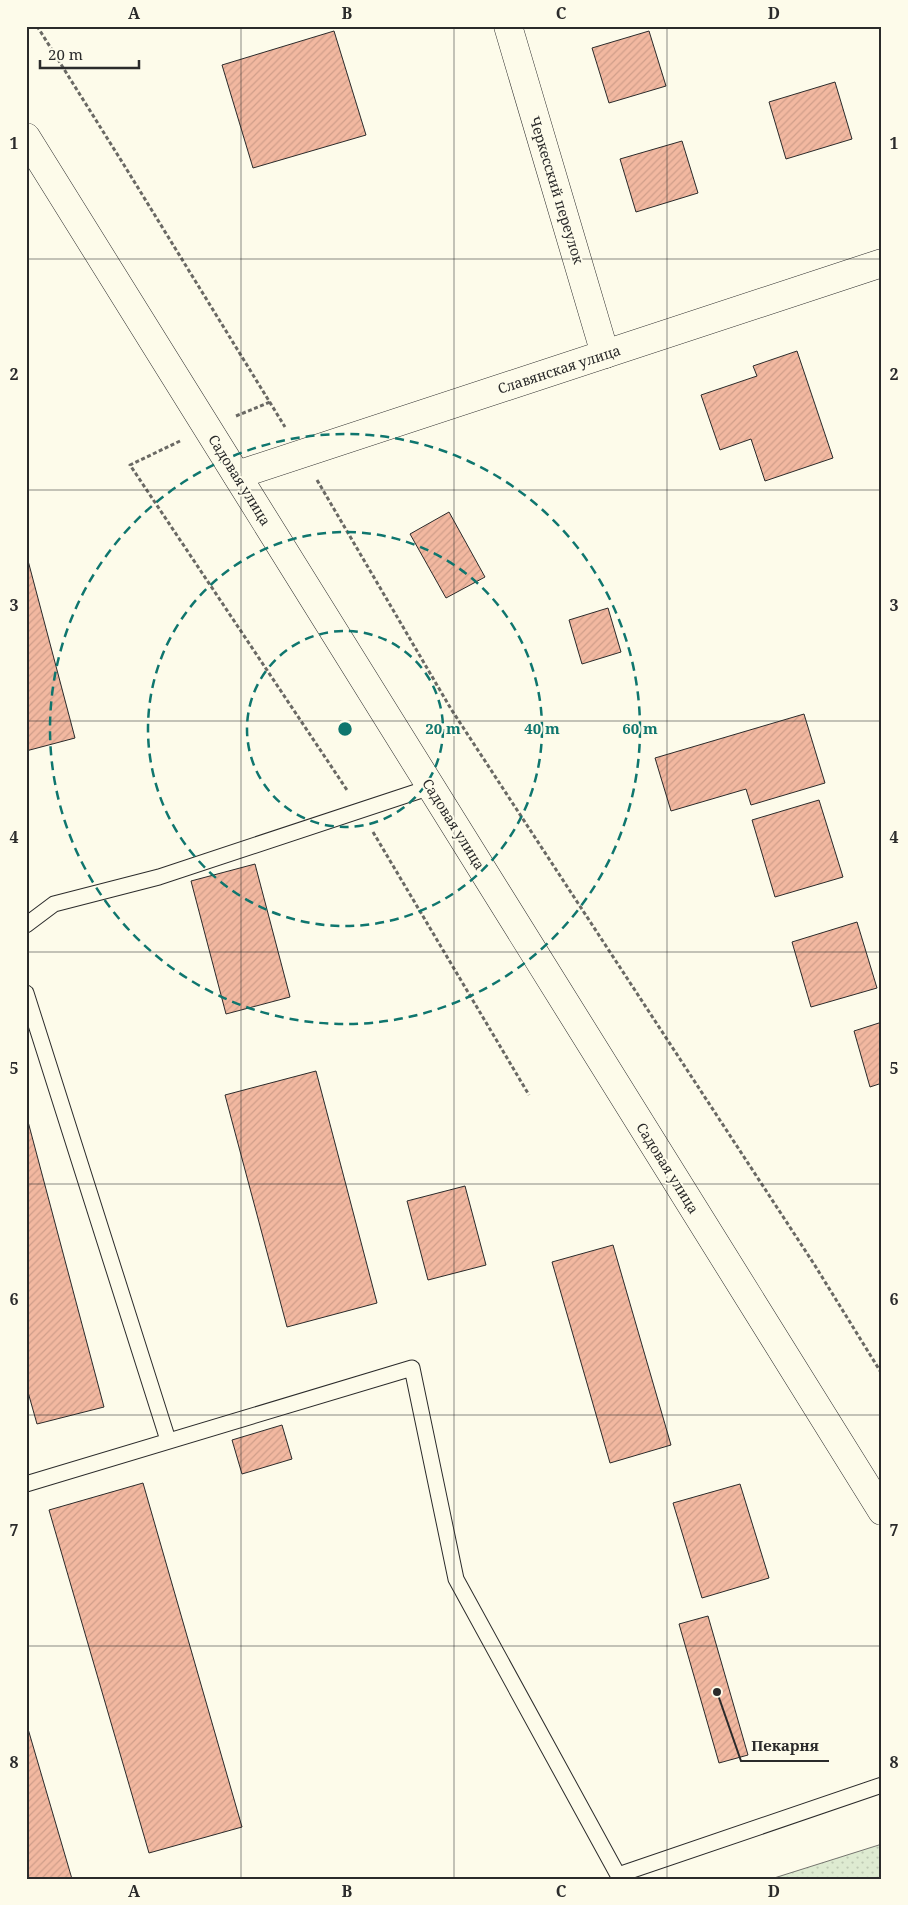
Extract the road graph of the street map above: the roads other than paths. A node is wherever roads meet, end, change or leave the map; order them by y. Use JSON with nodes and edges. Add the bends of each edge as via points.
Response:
{"nodes":[{"id":1,"x":508,"y":26,"type":"edge"},
{"id":2,"x":26,"y":137,"type":"edge"},
{"id":3,"x":882,"y":263,"type":"edge"},
{"id":4,"x":605,"y":354,"type":"junction"},
{"id":5,"x":237,"y":474,"type":"junction"},
{"id":6,"x":431,"y":787,"type":"junction"},
{"id":7,"x":26,"y":925,"type":"edge"},
{"id":8,"x":26,"y":993,"type":"edge"},
{"id":9,"x":168,"y":1440,"type":"junction"},
{"id":10,"x":26,"y":1484,"type":"edge"},
{"id":11,"x":882,"y":1511,"type":"edge"},
{"id":12,"x":882,"y":1785,"type":"edge"}],
"edges":[{"from":1,"to":4,"type":"street","name":"Черкесский переулок"},
{"from":2,"to":5,"type":"street","name":"Садовая улица"},
{"from":3,"to":4,"type":"street","name":"Славянская улица"},
{"from":4,"to":5,"type":"street","name":"Славянская улица"},
{"from":5,"to":6,"type":"street","name":"Садовая улица"},
{"from":6,"to":7,"type":"lane","via":[[159,876],[54,904]]},
{"from":6,"to":11,"type":"street","name":"Садовая улица"},
{"from":8,"to":9,"type":"lane"},
{"from":9,"to":10,"type":"lane"},
{"from":9,"to":12,"type":"lane","via":[[412,1368],[456,1579],[618,1875]]}]}
